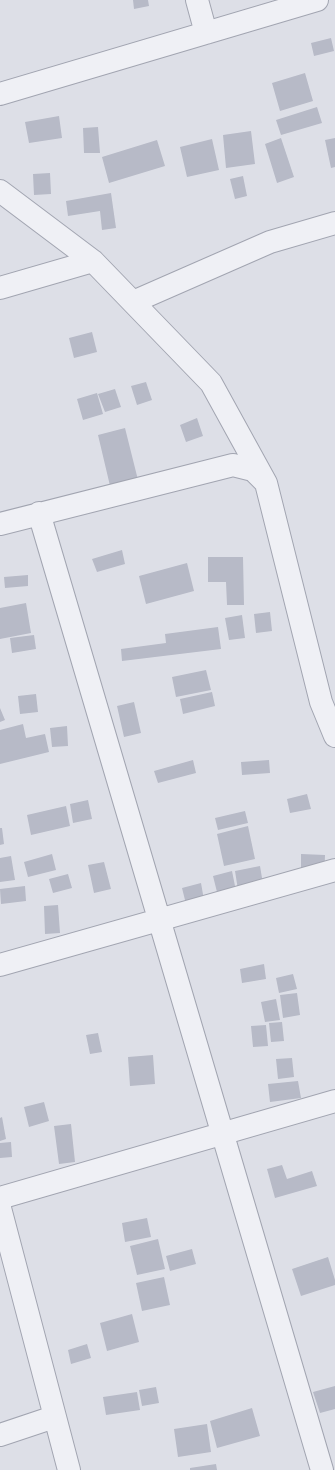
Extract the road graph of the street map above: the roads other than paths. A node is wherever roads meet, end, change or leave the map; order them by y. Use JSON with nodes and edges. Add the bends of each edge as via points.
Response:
{"nodes":[{"id":1,"x":197,"y":0,"type":"edge"},
{"id":2,"x":317,"y":0,"type":"edge"},
{"id":3,"x":206,"y":33,"type":"junction"},
{"id":4,"x":0,"y":94,"type":"edge"},
{"id":5,"x":0,"y":191,"type":"edge"},
{"id":6,"x":335,"y":223,"type":"edge"},
{"id":7,"x":94,"y":261,"type":"junction"},
{"id":8,"x":0,"y":288,"type":"edge"},
{"id":9,"x":133,"y":302,"type":"junction"},
{"id":10,"x":266,"y":483,"type":"junction"},
{"id":11,"x":39,"y":514,"type":"junction"},
{"id":12,"x":0,"y":524,"type":"edge"},
{"id":13,"x":335,"y":736,"type":"edge"},
{"id":14,"x":335,"y":870,"type":"edge"},
{"id":15,"x":160,"y":920,"type":"junction"},
{"id":16,"x":0,"y":965,"type":"edge"},
{"id":17,"x":335,"y":1101,"type":"edge"},
{"id":18,"x":223,"y":1134,"type":"junction"},
{"id":19,"x":0,"y":1198,"type":"edge"},
{"id":20,"x":0,"y":1208,"type":"edge"},
{"id":21,"x":54,"y":1417,"type":"junction"},
{"id":22,"x":0,"y":1435,"type":"edge"},
{"id":23,"x":69,"y":1470,"type":"edge"},
{"id":24,"x":322,"y":1470,"type":"edge"}],
"edges":[{"from":1,"to":3,"type":"street"},
{"from":2,"to":3,"type":"street"},
{"from":3,"to":4,"type":"street"},
{"from":5,"to":7,"type":"street"},
{"from":6,"to":9,"type":"street","via":[[270,242]]},
{"from":7,"to":8,"type":"street"},
{"from":7,"to":9,"type":"street"},
{"from":9,"to":10,"type":"street","via":[[211,383]]},
{"from":10,"to":11,"type":"street","via":[[253,470],[232,465]]},
{"from":10,"to":13,"type":"street","via":[[321,702]]},
{"from":11,"to":12,"type":"street"},
{"from":11,"to":15,"type":"street"},
{"from":14,"to":15,"type":"street"},
{"from":15,"to":16,"type":"street"},
{"from":15,"to":18,"type":"street"},
{"from":17,"to":18,"type":"street"},
{"from":18,"to":19,"type":"street"},
{"from":18,"to":24,"type":"street"},
{"from":20,"to":21,"type":"street"},
{"from":21,"to":22,"type":"street"},
{"from":21,"to":23,"type":"street"}]}
